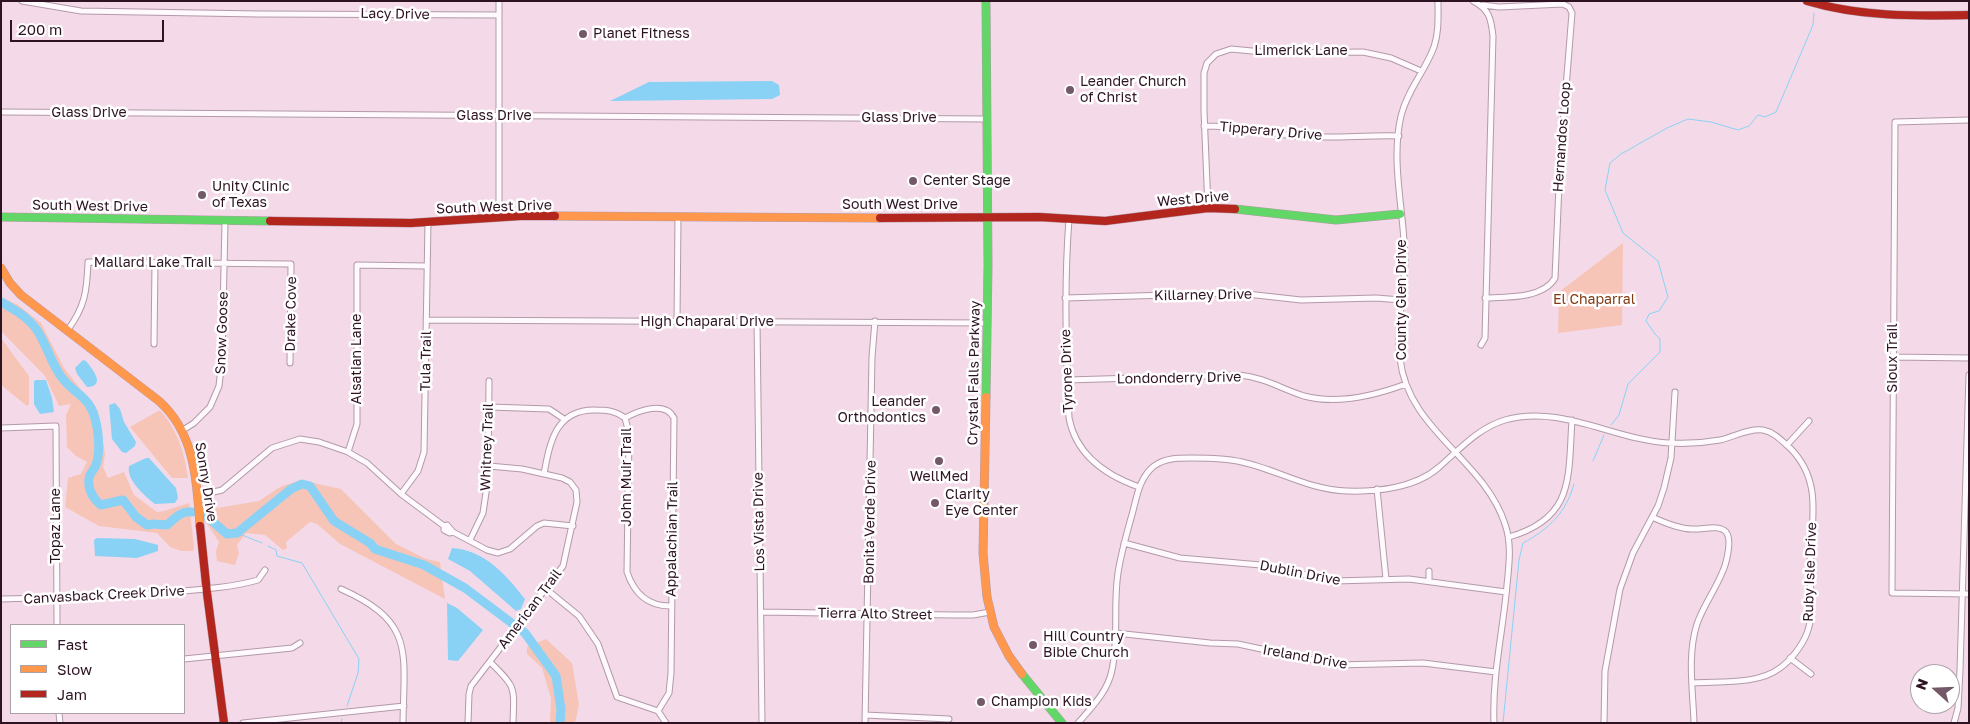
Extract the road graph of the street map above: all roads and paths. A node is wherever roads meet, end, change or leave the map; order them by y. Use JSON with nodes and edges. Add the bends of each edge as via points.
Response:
{"nodes":[{"id":1,"x":22,"y":1,"type":"edge"},
{"id":2,"x":500,"y":1,"type":"edge"},
{"id":3,"x":986,"y":1,"type":"edge"},
{"id":4,"x":1438,"y":1,"type":"edge"},
{"id":5,"x":1472,"y":1,"type":"edge"},
{"id":6,"x":1807,"y":1,"type":"edge"},
{"id":7,"x":1483,"y":5,"type":"junction"},
{"id":8,"x":499,"y":15,"type":"junction"},
{"id":9,"x":1969,"y":15,"type":"edge"},
{"id":10,"x":1421,"y":71,"type":"junction"},
{"id":11,"x":1,"y":112,"type":"edge"},
{"id":12,"x":499,"y":116,"type":"junction"},
{"id":13,"x":987,"y":119,"type":"junction"},
{"id":14,"x":1969,"y":120,"type":"edge"},
{"id":15,"x":1204,"y":126,"type":"junction"},
{"id":16,"x":1399,"y":136,"type":"junction"},
{"id":17,"x":1208,"y":208,"type":"junction"},
{"id":18,"x":1400,"y":214,"type":"junction"},
{"id":19,"x":1,"y":217,"type":"edge"},
{"id":20,"x":499,"y":217,"type":"junction"},
{"id":21,"x":678,"y":217,"type":"junction"},
{"id":22,"x":988,"y":218,"type":"junction"},
{"id":23,"x":1070,"y":219,"type":"junction"},
{"id":24,"x":225,"y":220,"type":"junction"},
{"id":25,"x":428,"y":222,"type":"junction"},
{"id":26,"x":155,"y":262,"type":"junction"},
{"id":27,"x":224,"y":263,"type":"junction"},
{"id":28,"x":291,"y":264,"type":"joint"},
{"id":29,"x":427,"y":266,"type":"junction"},
{"id":30,"x":1,"y":268,"type":"edge"},
{"id":31,"x":1065,"y":298,"type":"junction"},
{"id":32,"x":1485,"y":298,"type":"junction"},
{"id":33,"x":1401,"y":300,"type":"junction"},
{"id":34,"x":426,"y":320,"type":"junction"},
{"id":35,"x":757,"y":321,"type":"junction"},
{"id":36,"x":874,"y":321,"type":"junction"},
{"id":37,"x":678,"y":322,"type":"junction"},
{"id":38,"x":987,"y":323,"type":"junction"},
{"id":39,"x":67,"y":331,"type":"junction"},
{"id":40,"x":154,"y":344,"type":"dead end"},
{"id":41,"x":1482,"y":345,"type":"dead end"},
{"id":42,"x":1892,"y":357,"type":"junction"},
{"id":43,"x":1969,"y":358,"type":"edge"},
{"id":44,"x":290,"y":364,"type":"dead end"},
{"id":45,"x":1969,"y":376,"type":"edge"},
{"id":46,"x":1067,"y":380,"type":"junction"},
{"id":47,"x":489,"y":382,"type":"dead end"},
{"id":48,"x":1406,"y":384,"type":"junction"},
{"id":49,"x":1675,"y":392,"type":"dead end"},
{"id":50,"x":489,"y":408,"type":"junction"},
{"id":51,"x":625,"y":418,"type":"junction"},
{"id":52,"x":564,"y":420,"type":"junction"},
{"id":53,"x":1572,"y":420,"type":"junction"},
{"id":54,"x":1809,"y":421,"type":"dead end"},
{"id":55,"x":1,"y":428,"type":"edge"},
{"id":56,"x":183,"y":430,"type":"junction"},
{"id":57,"x":1672,"y":443,"type":"junction"},
{"id":58,"x":1787,"y":445,"type":"junction"},
{"id":59,"x":348,"y":452,"type":"junction"},
{"id":60,"x":1454,"y":453,"type":"junction"},
{"id":61,"x":489,"y":466,"type":"junction"},
{"id":62,"x":544,"y":474,"type":"junction"},
{"id":63,"x":1139,"y":487,"type":"junction"},
{"id":64,"x":1377,"y":489,"type":"junction"},
{"id":65,"x":401,"y":494,"type":"junction"},
{"id":66,"x":197,"y":496,"type":"junction"},
{"id":67,"x":1652,"y":517,"type":"junction"},
{"id":68,"x":573,"y":526,"type":"junction"},
{"id":69,"x":1508,"y":537,"type":"junction"},
{"id":70,"x":470,"y":540,"type":"junction"},
{"id":71,"x":1124,"y":543,"type":"junction"},
{"id":72,"x":265,"y":570,"type":"dead end"},
{"id":73,"x":1429,"y":571,"type":"dead end"},
{"id":74,"x":1386,"y":579,"type":"junction"},
{"id":75,"x":1429,"y":581,"type":"junction"},
{"id":76,"x":206,"y":589,"type":"junction"},
{"id":77,"x":341,"y":589,"type":"dead end"},
{"id":78,"x":546,"y":589,"type":"junction"},
{"id":79,"x":1506,"y":592,"type":"junction"},
{"id":80,"x":1966,"y":594,"type":"edge"},
{"id":81,"x":57,"y":598,"type":"junction"},
{"id":82,"x":1,"y":599,"type":"edge"},
{"id":83,"x":670,"y":606,"type":"junction"},
{"id":84,"x":761,"y":612,"type":"junction"},
{"id":85,"x":990,"y":612,"type":"junction"},
{"id":86,"x":868,"y":613,"type":"junction"},
{"id":87,"x":57,"y":624,"type":"edge"},
{"id":88,"x":1115,"y":633,"type":"junction"},
{"id":89,"x":300,"y":643,"type":"dead end"},
{"id":90,"x":214,"y":656,"type":"junction"},
{"id":91,"x":1790,"y":658,"type":"junction"},
{"id":92,"x":185,"y":659,"type":"edge"},
{"id":93,"x":490,"y":662,"type":"junction"},
{"id":94,"x":1960,"y":670,"type":"joint"},
{"id":95,"x":1969,"y":670,"type":"edge"},
{"id":96,"x":1496,"y":672,"type":"junction"},
{"id":97,"x":1811,"y":674,"type":"dead end"},
{"id":98,"x":1693,"y":683,"type":"junction"},
{"id":99,"x":404,"y":706,"type":"junction"},
{"id":100,"x":658,"y":711,"type":"junction"},
{"id":101,"x":865,"y":715,"type":"junction"},
{"id":102,"x":949,"y":719,"type":"dead end"},
{"id":103,"x":224,"y":723,"type":"edge"},
{"id":104,"x":243,"y":723,"type":"edge"},
{"id":105,"x":403,"y":723,"type":"edge"},
{"id":106,"x":468,"y":723,"type":"edge"},
{"id":107,"x":513,"y":723,"type":"edge"},
{"id":108,"x":666,"y":723,"type":"edge"},
{"id":109,"x":762,"y":723,"type":"edge"},
{"id":110,"x":865,"y":723,"type":"edge"},
{"id":111,"x":1062,"y":723,"type":"edge"},
{"id":112,"x":1078,"y":723,"type":"edge"},
{"id":113,"x":1494,"y":723,"type":"edge"},
{"id":114,"x":1604,"y":723,"type":"edge"},
{"id":115,"x":1694,"y":723,"type":"edge"}],
"edges":[{"from":1,"to":8,"type":"street","name":"Lacy Drive","via":[[81,10]]},
{"from":2,"to":8,"type":"street"},
{"from":3,"to":13,"type":"street","name":"Crystal Falls Parkway"},
{"from":4,"to":10,"type":"street","name":"County Glen Drive","via":[[1436,41]]},
{"from":5,"to":7,"type":"street","name":"Hernandos Loop"},
{"from":6,"to":9,"type":"street","via":[[1849,11],[1890,15]]},
{"from":7,"to":32,"type":"street","via":[[1490,18],[1492,36]]},
{"from":7,"to":32,"type":"street","name":"Hernandos Loop","via":[[1563,4],[1572,13],[1555,278],[1547,287],[1518,297]]},
{"from":8,"to":12,"type":"street"},
{"from":10,"to":15,"type":"street","name":"Limerick Lane","via":[[1391,58],[1362,52],[1273,53],[1225,49],[1211,58],[1206,66]]},
{"from":10,"to":16,"type":"street","name":"County Glen Drive","via":[[1404,107]]},
{"from":11,"to":12,"type":"street","name":"Glass Drive"},
{"from":12,"to":13,"type":"street","name":"Glass Drive"},
{"from":12,"to":20,"type":"street"},
{"from":13,"to":22,"type":"street","name":"Crystal Falls Parkway"},
{"from":14,"to":42,"type":"street","name":"Sioux Trail","via":[[1895,122]]},
{"from":15,"to":16,"type":"street","name":"Tipperary Drive","via":[[1315,137]]},
{"from":15,"to":17,"type":"street","name":"Limerick Lane"},
{"from":16,"to":18,"type":"street","name":"County Glen Drive"},
{"from":17,"to":18,"type":"street","name":"West Drive","via":[[1249,209],[1336,220]]},
{"from":17,"to":23,"type":"street","name":"West Drive","via":[[1115,221]]},
{"from":18,"to":33,"type":"street","name":"County Glen Drive","via":[[1405,261]]},
{"from":19,"to":24,"type":"street","name":"South West Drive"},
{"from":20,"to":21,"type":"street","name":"South West Drive"},
{"from":20,"to":25,"type":"street","name":"South West Drive"},
{"from":21,"to":22,"type":"street","name":"South West Drive"},
{"from":21,"to":37,"type":"street"},
{"from":22,"to":23,"type":"street","name":"West Drive"},
{"from":22,"to":38,"type":"street","name":"Crystal Falls Parkway"},
{"from":23,"to":31,"type":"street","name":"Tyrone Drive"},
{"from":24,"to":25,"type":"street","name":"South West Drive"},
{"from":24,"to":27,"type":"street","name":"Snow Goose"},
{"from":25,"to":29,"type":"street","name":"Tula Trail"},
{"from":26,"to":27,"type":"street","name":"Mallard Lake Trail"},
{"from":26,"to":39,"type":"street","name":"Mallard Lake Trail","via":[[88,262],[84,301]]},
{"from":26,"to":40,"type":"street"},
{"from":27,"to":28,"type":"street","name":"Mallard Lake Trail"},
{"from":27,"to":56,"type":"street","name":"Snow Goose","via":[[220,386],[210,407],[194,424]]},
{"from":28,"to":44,"type":"street","name":"Drake Cove"},
{"from":29,"to":34,"type":"street","name":"Tula Trail"},
{"from":29,"to":59,"type":"street","name":"Alsatian Lane","via":[[357,265],[357,424]]},
{"from":30,"to":39,"type":"street","name":"Sonny Drive","via":[[21,295]]},
{"from":31,"to":33,"type":"street","name":"Killarney Drive","via":[[1238,293],[1301,300]]},
{"from":31,"to":46,"type":"street","name":"Tyrone Drive"},
{"from":32,"to":41,"type":"street"},
{"from":33,"to":48,"type":"street","name":"County Glen Drive","via":[[1400,358]]},
{"from":34,"to":37,"type":"street","name":"High Chaparal Drive"},
{"from":34,"to":65,"type":"street","name":"Tula Trail","via":[[424,452],[418,471]]},
{"from":35,"to":36,"type":"street","name":"High Chaparal Drive"},
{"from":35,"to":37,"type":"street","name":"High Chaparal Drive"},
{"from":35,"to":84,"type":"street","name":"Los Vista Drive"},
{"from":36,"to":38,"type":"street","name":"High Chaparal Drive"},
{"from":36,"to":86,"type":"street","name":"Bonita Verde Drive"},
{"from":38,"to":85,"type":"street","name":"Crystal Falls Parkway","via":[[983,553],[984,586]]},
{"from":39,"to":56,"type":"street","name":"Sonny Drive","via":[[159,401]]},
{"from":42,"to":43,"type":"street"},
{"from":42,"to":80,"type":"street","name":"Sioux Trail","via":[[1892,593]]},
{"from":45,"to":80,"type":"street"},
{"from":46,"to":48,"type":"street","name":"Londonderry Drive","via":[[1239,375],[1263,379],[1305,396],[1333,399],[1372,395]]},
{"from":46,"to":63,"type":"street","name":"Tyrone Drive","via":[[1068,418],[1082,450],[1107,472]]},
{"from":47,"to":50,"type":"street","name":"Whitney Trail"},
{"from":48,"to":60,"type":"street","name":"County Glen Drive","via":[[1424,418]]},
{"from":49,"to":57,"type":"street"},
{"from":50,"to":52,"type":"street","via":[[549,409]]},
{"from":50,"to":61,"type":"street","name":"Whitney Trail"},
{"from":51,"to":52,"type":"street","name":"John Muir Trail","via":[[610,411],[586,410],[573,412]]},
{"from":51,"to":83,"type":"street","name":"John Muir Trail","via":[[629,433],[627,572],[646,600],[655,605]]},
{"from":51,"to":83,"type":"street","name":"Appalachian Trail","via":[[644,409],[666,410],[674,418]]},
{"from":52,"to":62,"type":"street","via":[[550,444]]},
{"from":53,"to":57,"type":"street","name":"Ruby Isle Drive","via":[[1644,440]]},
{"from":53,"to":60,"type":"street","name":"Ruby Isle Drive","via":[[1508,419],[1483,430]]},
{"from":53,"to":69,"type":"street","via":[[1567,481],[1561,500],[1550,516]]},
{"from":54,"to":58,"type":"street"},
{"from":55,"to":81,"type":"street","name":"Topaz Lane","via":[[56,426]]},
{"from":56,"to":66,"type":"street","name":"Sonny Drive","via":[[190,448]]},
{"from":57,"to":58,"type":"street","name":"Ruby Isle Drive","via":[[1708,442],[1758,430],[1774,434]]},
{"from":57,"to":67,"type":"street","via":[[1669,470]]},
{"from":58,"to":91,"type":"street","name":"Ruby Isle Drive","via":[[1806,469],[1814,500],[1810,621],[1805,638]]},
{"from":59,"to":65,"type":"street","via":[[367,463]]},
{"from":59,"to":66,"type":"street","via":[[319,442],[300,440],[281,445],[255,460],[222,490]]},
{"from":60,"to":64,"type":"street","name":"Ruby Isle Drive","via":[[1423,478]]},
{"from":60,"to":69,"type":"street","name":"County Glen Drive","via":[[1490,493],[1501,513]]},
{"from":61,"to":62,"type":"street","name":"American Trail"},
{"from":61,"to":70,"type":"street","name":"Whitney Trail","via":[[484,510]]},
{"from":62,"to":68,"type":"street","name":"American Trail","via":[[566,480],[576,490]]},
{"from":63,"to":64,"type":"street","name":"Ruby Isle Drive","via":[[1148,472],[1161,462],[1210,458],[1251,464],[1319,488]]},
{"from":63,"to":71,"type":"street"},
{"from":64,"to":74,"type":"street"},
{"from":65,"to":70,"type":"street","via":[[444,526],[446,531]]},
{"from":66,"to":76,"type":"street","name":"Sonny Drive"},
{"from":67,"to":98,"type":"street","via":[[1690,530],[1720,528],[1728,537],[1725,567],[1695,630]]},
{"from":67,"to":114,"type":"street","via":[[1633,553],[1620,589],[1605,670]]},
{"from":68,"to":70,"type":"street","via":[[544,523],[503,552],[491,552]]},
{"from":68,"to":78,"type":"street","name":"American Trail","via":[[565,562]]},
{"from":69,"to":79,"type":"street","name":"County Glen Drive"},
{"from":71,"to":74,"type":"street","name":"Dublin Drive","via":[[1180,558],[1261,565],[1334,581]]},
{"from":71,"to":88,"type":"street","via":[[1118,573]]},
{"from":72,"to":76,"type":"street","name":"Canvasback Creek Drive","via":[[258,580]]},
{"from":73,"to":75,"type":"street"},
{"from":74,"to":75,"type":"street","name":"Dublin Drive"},
{"from":75,"to":79,"type":"street","name":"Dublin Drive"},
{"from":76,"to":81,"type":"street","name":"Canvasback Creek Drive"},
{"from":76,"to":90,"type":"street","name":"Sonny Drive"},
{"from":77,"to":99,"type":"street","via":[[381,611],[396,630],[403,648]]},
{"from":78,"to":93,"type":"street","name":"American Trail"},
{"from":78,"to":100,"type":"street","via":[[579,616],[598,644],[618,697]]},
{"from":79,"to":96,"type":"street","name":"County Glen Drive"},
{"from":80,"to":94,"type":"street"},
{"from":81,"to":82,"type":"street","name":"Canvasback Creek Drive"},
{"from":81,"to":87,"type":"street","name":"Topaz Lane"},
{"from":83,"to":100,"type":"street","name":"Appalachian Trail","via":[[669,693]]},
{"from":84,"to":86,"type":"street","name":"Tierra Alto Street"},
{"from":84,"to":109,"type":"street","name":"Los Vista Drive"},
{"from":85,"to":86,"type":"street","name":"Tierra Alto Street","via":[[956,615]]},
{"from":85,"to":111,"type":"street","name":"Crystal Falls Parkway","via":[[998,635],[1016,666]]},
{"from":86,"to":101,"type":"street","name":"Bonita Verde Drive"},
{"from":88,"to":96,"type":"street","name":"Ireland Drive","via":[[1238,644],[1336,665],[1423,663]]},
{"from":88,"to":112,"type":"street","via":[[1112,671],[1106,686]]},
{"from":89,"to":90,"type":"street","via":[[292,648]]},
{"from":90,"to":92,"type":"street"},
{"from":90,"to":103,"type":"street","name":"Sonny Drive"},
{"from":91,"to":97,"type":"street"},
{"from":91,"to":98,"type":"street","name":"Ruby Isle Drive","via":[[1779,669],[1760,678]]},
{"from":93,"to":106,"type":"street","name":"American Trail","via":[[470,690]]},
{"from":93,"to":107,"type":"street","via":[[511,684],[514,693]]},
{"from":94,"to":95,"type":"street"},
{"from":96,"to":113,"type":"street","name":"County Glen Drive"},
{"from":98,"to":115,"type":"street"},
{"from":99,"to":104,"type":"street"},
{"from":99,"to":105,"type":"street"},
{"from":100,"to":108,"type":"street"},
{"from":101,"to":102,"type":"street"},
{"from":101,"to":110,"type":"street","name":"Bonita Verde Drive"}]}
